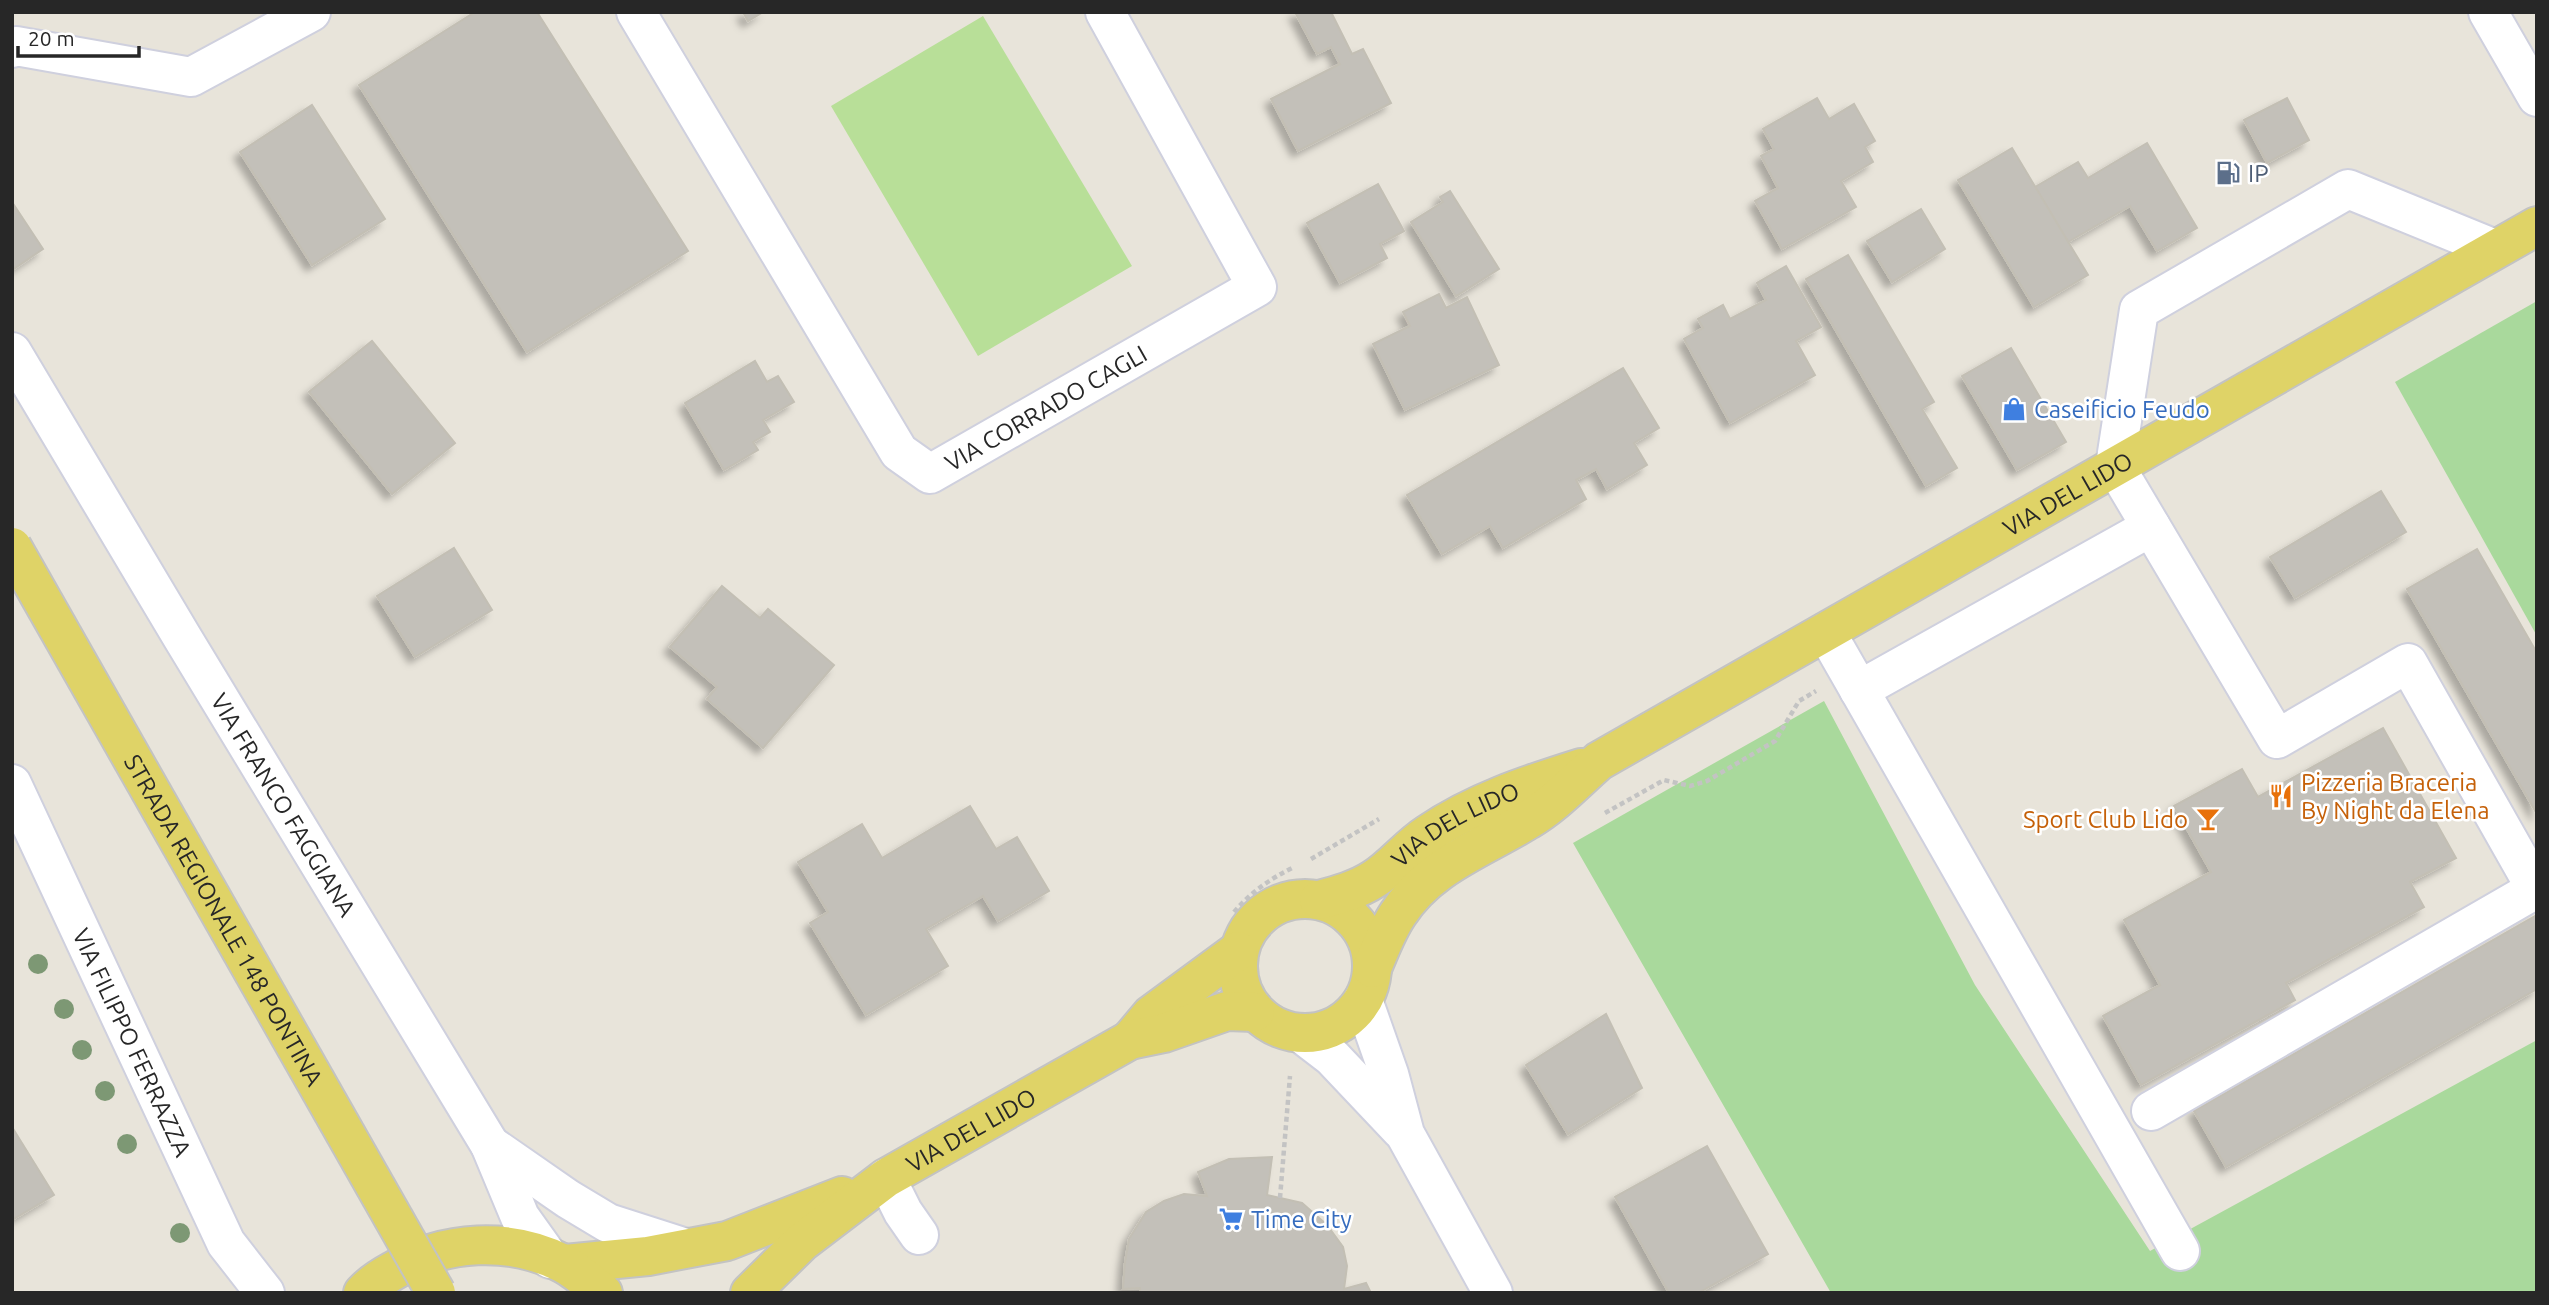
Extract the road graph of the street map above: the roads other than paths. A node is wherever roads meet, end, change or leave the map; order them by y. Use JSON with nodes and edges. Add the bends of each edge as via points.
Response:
{"nodes":[{"id":1,"x":310,"y":12,"type":"edge"},
{"id":2,"x":636,"y":12,"type":"edge"},
{"id":3,"x":1105,"y":12,"type":"edge"},
{"id":4,"x":2488,"y":12,"type":"edge"},
{"id":5,"x":12,"y":48,"type":"edge"},
{"id":6,"x":2537,"y":97,"type":"edge"},
{"id":7,"x":2537,"y":226,"type":"edge"},
{"id":8,"x":2495,"y":249,"type":"junction"},
{"id":9,"x":12,"y":352,"type":"edge"},
{"id":10,"x":2115,"y":466,"type":"junction"},
{"id":11,"x":2151,"y":527,"type":"junction"},
{"id":12,"x":12,"y":547,"type":"edge"},
{"id":13,"x":1826,"y":632,"type":"junction"},
{"id":14,"x":1859,"y":690,"type":"junction"},
{"id":15,"x":1599,"y":761,"type":"junction"},
{"id":16,"x":12,"y":784,"type":"edge"},
{"id":17,"x":1319,"y":900,"type":"junction"},
{"id":18,"x":1232,"y":936,"type":"junction"},
{"id":19,"x":1368,"y":984,"type":"junction"},
{"id":20,"x":1255,"y":1012,"type":"junction"},
{"id":21,"x":1302,"y":1034,"type":"junction"},
{"id":22,"x":1130,"y":1040,"type":"junction"},
{"id":23,"x":2151,"y":1111,"type":"dead end"},
{"id":24,"x":1405,"y":1134,"type":"junction"},
{"id":25,"x":490,"y":1144,"type":"junction"},
{"id":26,"x":887,"y":1178,"type":"junction"},
{"id":27,"x":919,"y":1235,"type":"dead end"},
{"id":28,"x":226,"y":1243,"type":"junction"},
{"id":29,"x":686,"y":1248,"type":"junction"},
{"id":30,"x":2180,"y":1251,"type":"dead end"},
{"id":31,"x":557,"y":1261,"type":"junction"},
{"id":32,"x":239,"y":1293,"type":"edge"},
{"id":33,"x":265,"y":1293,"type":"edge"},
{"id":34,"x":363,"y":1293,"type":"edge"},
{"id":35,"x":436,"y":1293,"type":"edge"},
{"id":36,"x":603,"y":1293,"type":"edge"},
{"id":37,"x":750,"y":1293,"type":"edge"},
{"id":38,"x":1493,"y":1293,"type":"edge"}],
"edges":[{"from":1,"to":5,"type":"street","via":[[191,77]]},
{"from":2,"to":3,"type":"street","name":"VIA CORRADO CAGLI","via":[[900,452],[930,474],[1257,287]]},
{"from":4,"to":6,"type":"street"},
{"from":7,"to":8,"type":"main road","name":"VIA DEL LIDO"},
{"from":8,"to":10,"type":"main road","name":"VIA DEL LIDO"},
{"from":8,"to":10,"type":"street","via":[[2348,188],[2139,310]]},
{"from":9,"to":25,"type":"street","name":"VIA FRANCO FAGGIANA"},
{"from":10,"to":11,"type":"street"},
{"from":10,"to":13,"type":"main road","name":"VIA DEL LIDO"},
{"from":11,"to":14,"type":"street"},
{"from":11,"to":23,"type":"street","via":[[2277,739],[2408,663],[2536,889]]},
{"from":12,"to":35,"type":"main road","name":"STRADA REGIONALE 148 PONTINA","bridge":true},
{"from":13,"to":14,"type":"street"},
{"from":13,"to":15,"type":"main road","name":"VIA DEL LIDO"},
{"from":14,"to":30,"type":"street"},
{"from":15,"to":17,"type":"main road","name":"VIA DEL LIDO","via":[[1476,806],[1427,834],[1375,878]]},
{"from":15,"to":19,"type":"main road","name":"VIA DEL LIDO","via":[[1531,819],[1447,865],[1412,895],[1396,916]]},
{"from":16,"to":28,"type":"street","name":"VIA FILIPPO FERRAZZA"},
{"from":17,"to":18,"type":"main road","via":[[1284,902],[1268,909],[1245,934]]},
{"from":17,"to":19,"type":"main road","via":[[1358,924],[1369,945]]},
{"from":18,"to":20,"type":"main road","via":[[1243,994]]},
{"from":18,"to":22,"type":"main road","name":"VIA DEL LIDO"},
{"from":19,"to":21,"type":"main road","via":[[1352,1015],[1337,1026]]},
{"from":19,"to":24,"type":"street"},
{"from":20,"to":21,"type":"main road","via":[[1284,1031]]},
{"from":20,"to":22,"type":"main road","name":"VIA DEL LIDO","via":[[1227,1011]]},
{"from":21,"to":24,"type":"street","via":[[1332,1057]]},
{"from":22,"to":26,"type":"main road","name":"VIA DEL LIDO"},
{"from":24,"to":38,"type":"street"},
{"from":25,"to":29,"type":"street","name":"VIA DEL LIDO","via":[[608,1223]]},
{"from":25,"to":31,"type":"street","name":"VIA FRANCO FAGGIANA","via":[[520,1217]]},
{"from":26,"to":27,"type":"street"},
{"from":26,"to":29,"type":"main road","name":"VIA DEL LIDO","via":[[727,1241]]},
{"from":26,"to":37,"type":"main road","name":"VIA DEL LIDO","via":[[802,1242]]},
{"from":28,"to":32,"type":"street"},
{"from":28,"to":33,"type":"street","name":"VIA FILIPPO FERRAZZA"},
{"from":29,"to":31,"type":"main road","name":"VIA DEL LIDO","via":[[617,1261]]},
{"from":31,"to":34,"type":"main road","name":"VIA DEL LIDO","via":[[516,1247],[464,1245],[415,1258]]},
{"from":31,"to":36,"type":"main road","name":"VIA DEL LIDO"}]}
